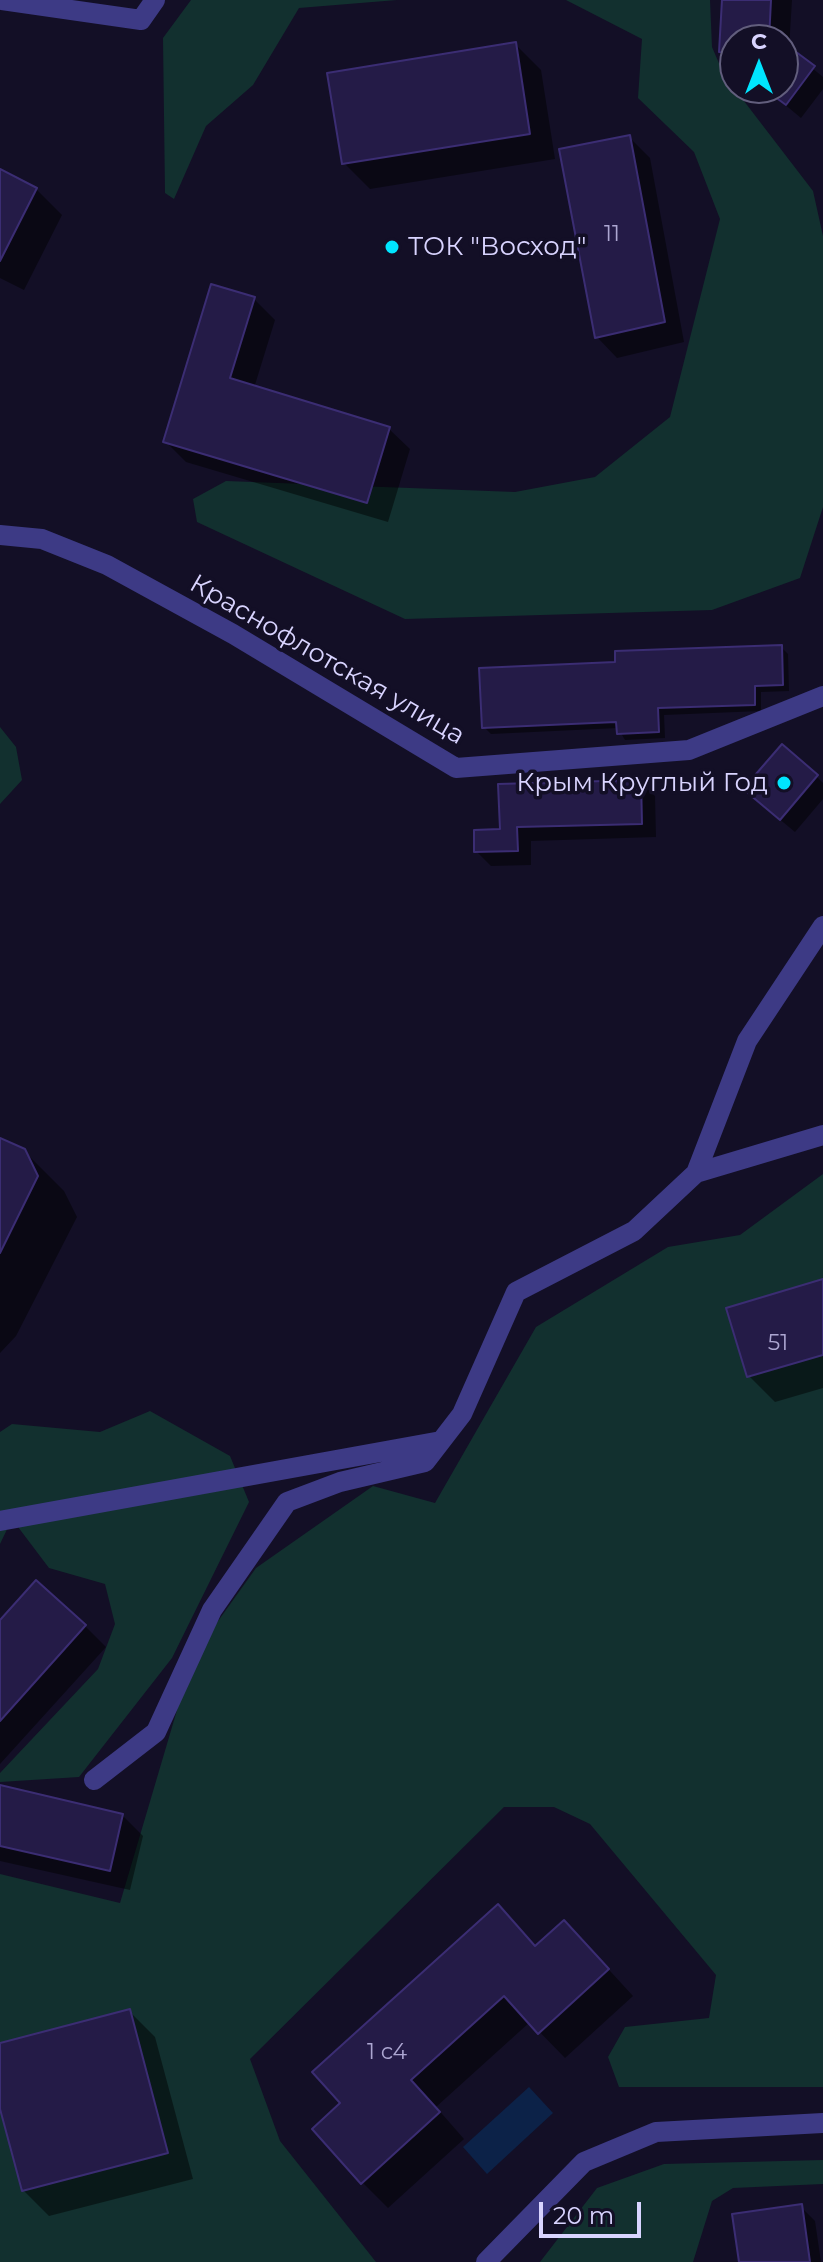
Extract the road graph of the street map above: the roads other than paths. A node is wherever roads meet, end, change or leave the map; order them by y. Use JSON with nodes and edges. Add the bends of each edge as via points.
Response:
{"nodes":[{"id":1,"x":2,"y":0,"type":"edge"},
{"id":2,"x":155,"y":0,"type":"edge"},
{"id":3,"x":0,"y":535,"type":"edge"},
{"id":4,"x":823,"y":696,"type":"edge"},
{"id":5,"x":823,"y":926,"type":"edge"},
{"id":6,"x":823,"y":1135,"type":"edge"},
{"id":7,"x":696,"y":1173,"type":"junction"},
{"id":8,"x":441,"y":1441,"type":"junction"},
{"id":9,"x":0,"y":1521,"type":"edge"},
{"id":10,"x":94,"y":1780,"type":"dead end"},
{"id":11,"x":823,"y":2123,"type":"edge"},
{"id":12,"x":486,"y":2262,"type":"edge"}],
"edges":[{"from":1,"to":2,"type":"street","via":[[141,20]]},
{"from":3,"to":4,"type":"street","name":"Краснофлотская улица","via":[[42,539],[107,565],[456,768],[689,750]]},
{"from":5,"to":7,"type":"street","via":[[747,1041]]},
{"from":6,"to":7,"type":"street"},
{"from":7,"to":8,"type":"street","via":[[634,1231],[516,1292],[462,1414]]},
{"from":8,"to":9,"type":"street"},
{"from":8,"to":10,"type":"street","via":[[425,1462],[340,1482],[287,1502],[212,1610],[156,1732]]},
{"from":11,"to":12,"type":"street","via":[[656,2132],[584,2162]]}]}
